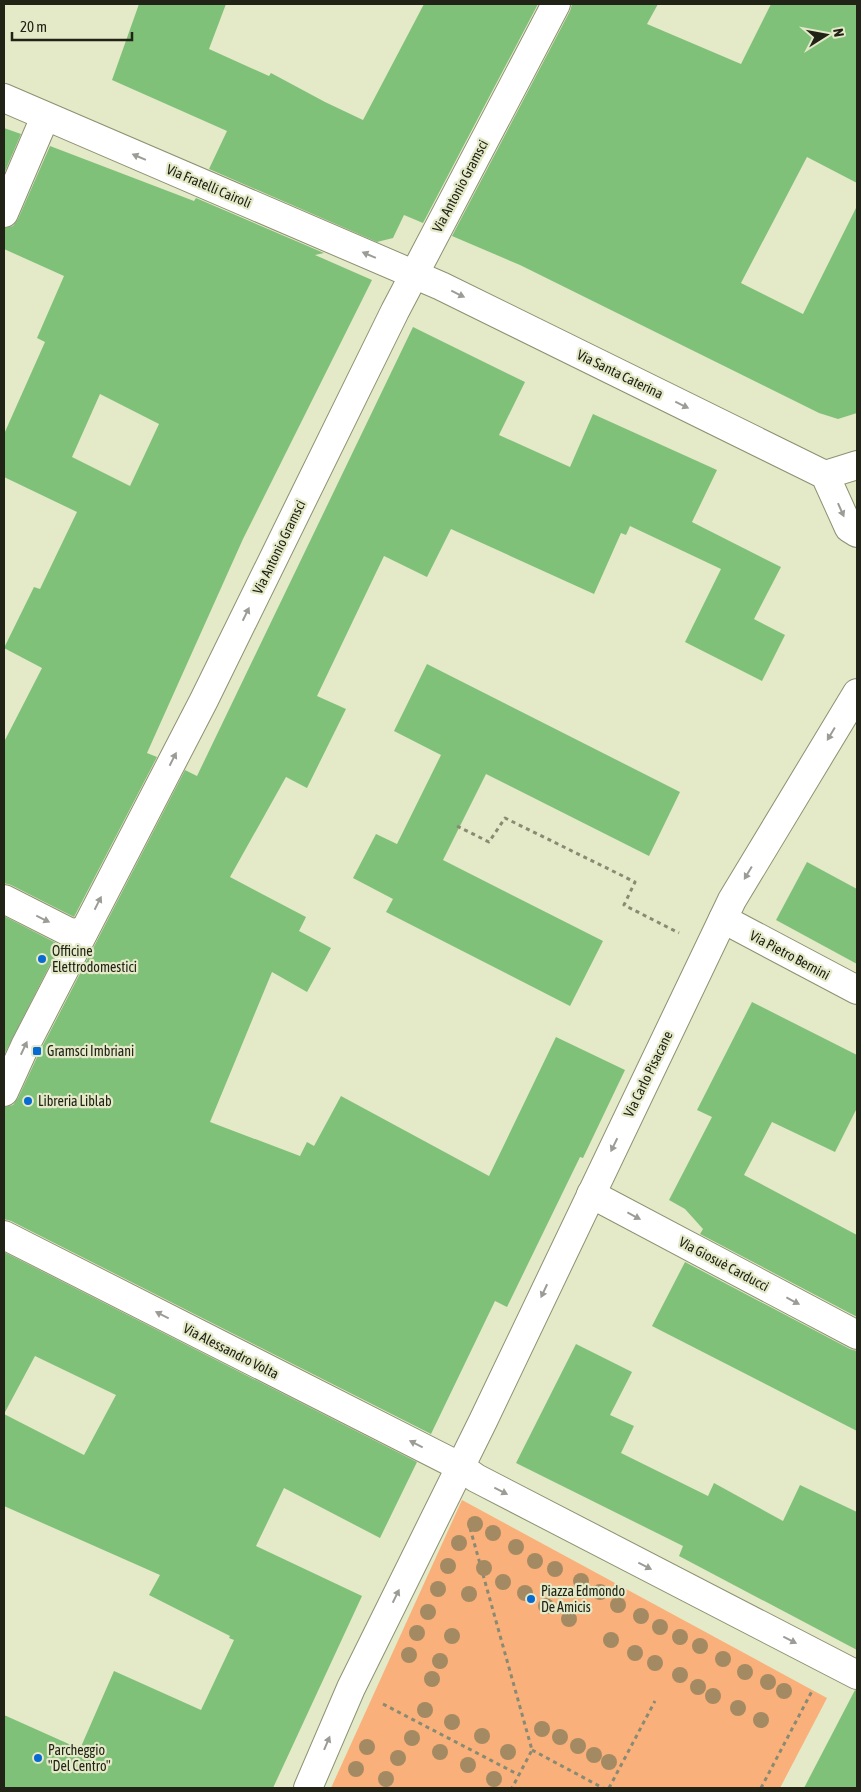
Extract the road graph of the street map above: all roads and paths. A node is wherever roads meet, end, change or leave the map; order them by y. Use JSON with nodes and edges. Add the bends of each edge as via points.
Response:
{"nodes":[{"id":1,"x":556,"y":4,"type":"edge"},
{"id":2,"x":4,"y":98,"type":"edge"},
{"id":3,"x":45,"y":117,"type":"junction"},
{"id":4,"x":4,"y":213,"type":"edge"},
{"id":5,"x":414,"y":274,"type":"junction"},
{"id":6,"x":857,"y":465,"type":"edge"},
{"id":7,"x":825,"y":475,"type":"junction"},
{"id":8,"x":857,"y":533,"type":"edge"},
{"id":9,"x":857,"y":693,"type":"edge"},
{"id":10,"x":457,"y":826,"type":"dead end"},
{"id":11,"x":4,"y":899,"type":"edge"},
{"id":12,"x":723,"y":919,"type":"junction"},
{"id":13,"x":84,"y":931,"type":"junction"},
{"id":14,"x":708,"y":948,"type":"junction"},
{"id":15,"x":857,"y":990,"type":"edge"},
{"id":16,"x":4,"y":1092,"type":"edge"},
{"id":17,"x":591,"y":1194,"type":"junction"},
{"id":18,"x":4,"y":1235,"type":"edge"},
{"id":19,"x":857,"y":1335,"type":"edge"},
{"id":20,"x":468,"y":1472,"type":"junction"},
{"id":21,"x":857,"y":1675,"type":"edge"},
{"id":22,"x":804,"y":1686,"type":"dead end"},
{"id":23,"x":351,"y":1688,"type":"junction"},
{"id":24,"x":655,"y":1701,"type":"dead end"},
{"id":25,"x":532,"y":1750,"type":"junction"},
{"id":26,"x":519,"y":1775,"type":"junction"},
{"id":27,"x":308,"y":1788,"type":"edge"},
{"id":28,"x":512,"y":1788,"type":"edge"},
{"id":29,"x":604,"y":1788,"type":"edge"},
{"id":30,"x":609,"y":1788,"type":"edge"},
{"id":31,"x":761,"y":1788,"type":"edge"}],
"edges":[{"from":1,"to":5,"type":"street","name":"Via Antonio Gramsci"},
{"from":2,"to":3,"type":"street","name":"Via Fratelli Cairoli"},
{"from":3,"to":4,"type":"street"},
{"from":5,"to":3,"type":"street","name":"Via Fratelli Cairoli","one_way":true},
{"from":5,"to":7,"type":"street","name":"Via Santa Caterina","one_way":true},
{"from":13,"to":5,"type":"street","name":"Via Antonio Gramsci","one_way":true,"via":[[204,700]]},
{"from":6,"to":7,"type":"street"},
{"from":7,"to":8,"type":"street","one_way":true,"via":[[849,528]]},
{"from":9,"to":12,"type":"street","name":"Via Carlo Pisacane","one_way":true},
{"from":10,"to":14,"type":"path","via":[[489,842],[505,818],[635,882],[624,905]]},
{"from":11,"to":13,"type":"street","one_way":true,"via":[[71,932]]},
{"from":12,"to":14,"type":"street","name":"Via Carlo Pisacane"},
{"from":12,"to":15,"type":"street","name":"Via Pietro Bernini"},
{"from":16,"to":13,"type":"street","name":"Via Antonio Gramsci","one_way":true},
{"from":14,"to":17,"type":"street","name":"Via Carlo Pisacane","one_way":true},
{"from":17,"to":19,"type":"street","name":"Via Giosuè Carducci","one_way":true},
{"from":17,"to":20,"type":"street","name":"Via Carlo Pisacane","one_way":true,"via":[[483,1421]]},
{"from":20,"to":18,"type":"street","name":"Via Alessandro Volta","one_way":true},
{"from":20,"to":21,"type":"street","one_way":true},
{"from":23,"to":20,"type":"street","one_way":true},
{"from":20,"to":25,"type":"path","via":[[464,1506]]},
{"from":22,"to":31,"type":"path","via":[[813,1690]]},
{"from":23,"to":26,"type":"path"},
{"from":27,"to":23,"type":"street","one_way":true},
{"from":24,"to":30,"type":"path"},
{"from":25,"to":26,"type":"path"},
{"from":25,"to":29,"type":"path"},
{"from":26,"to":28,"type":"path"}]}
